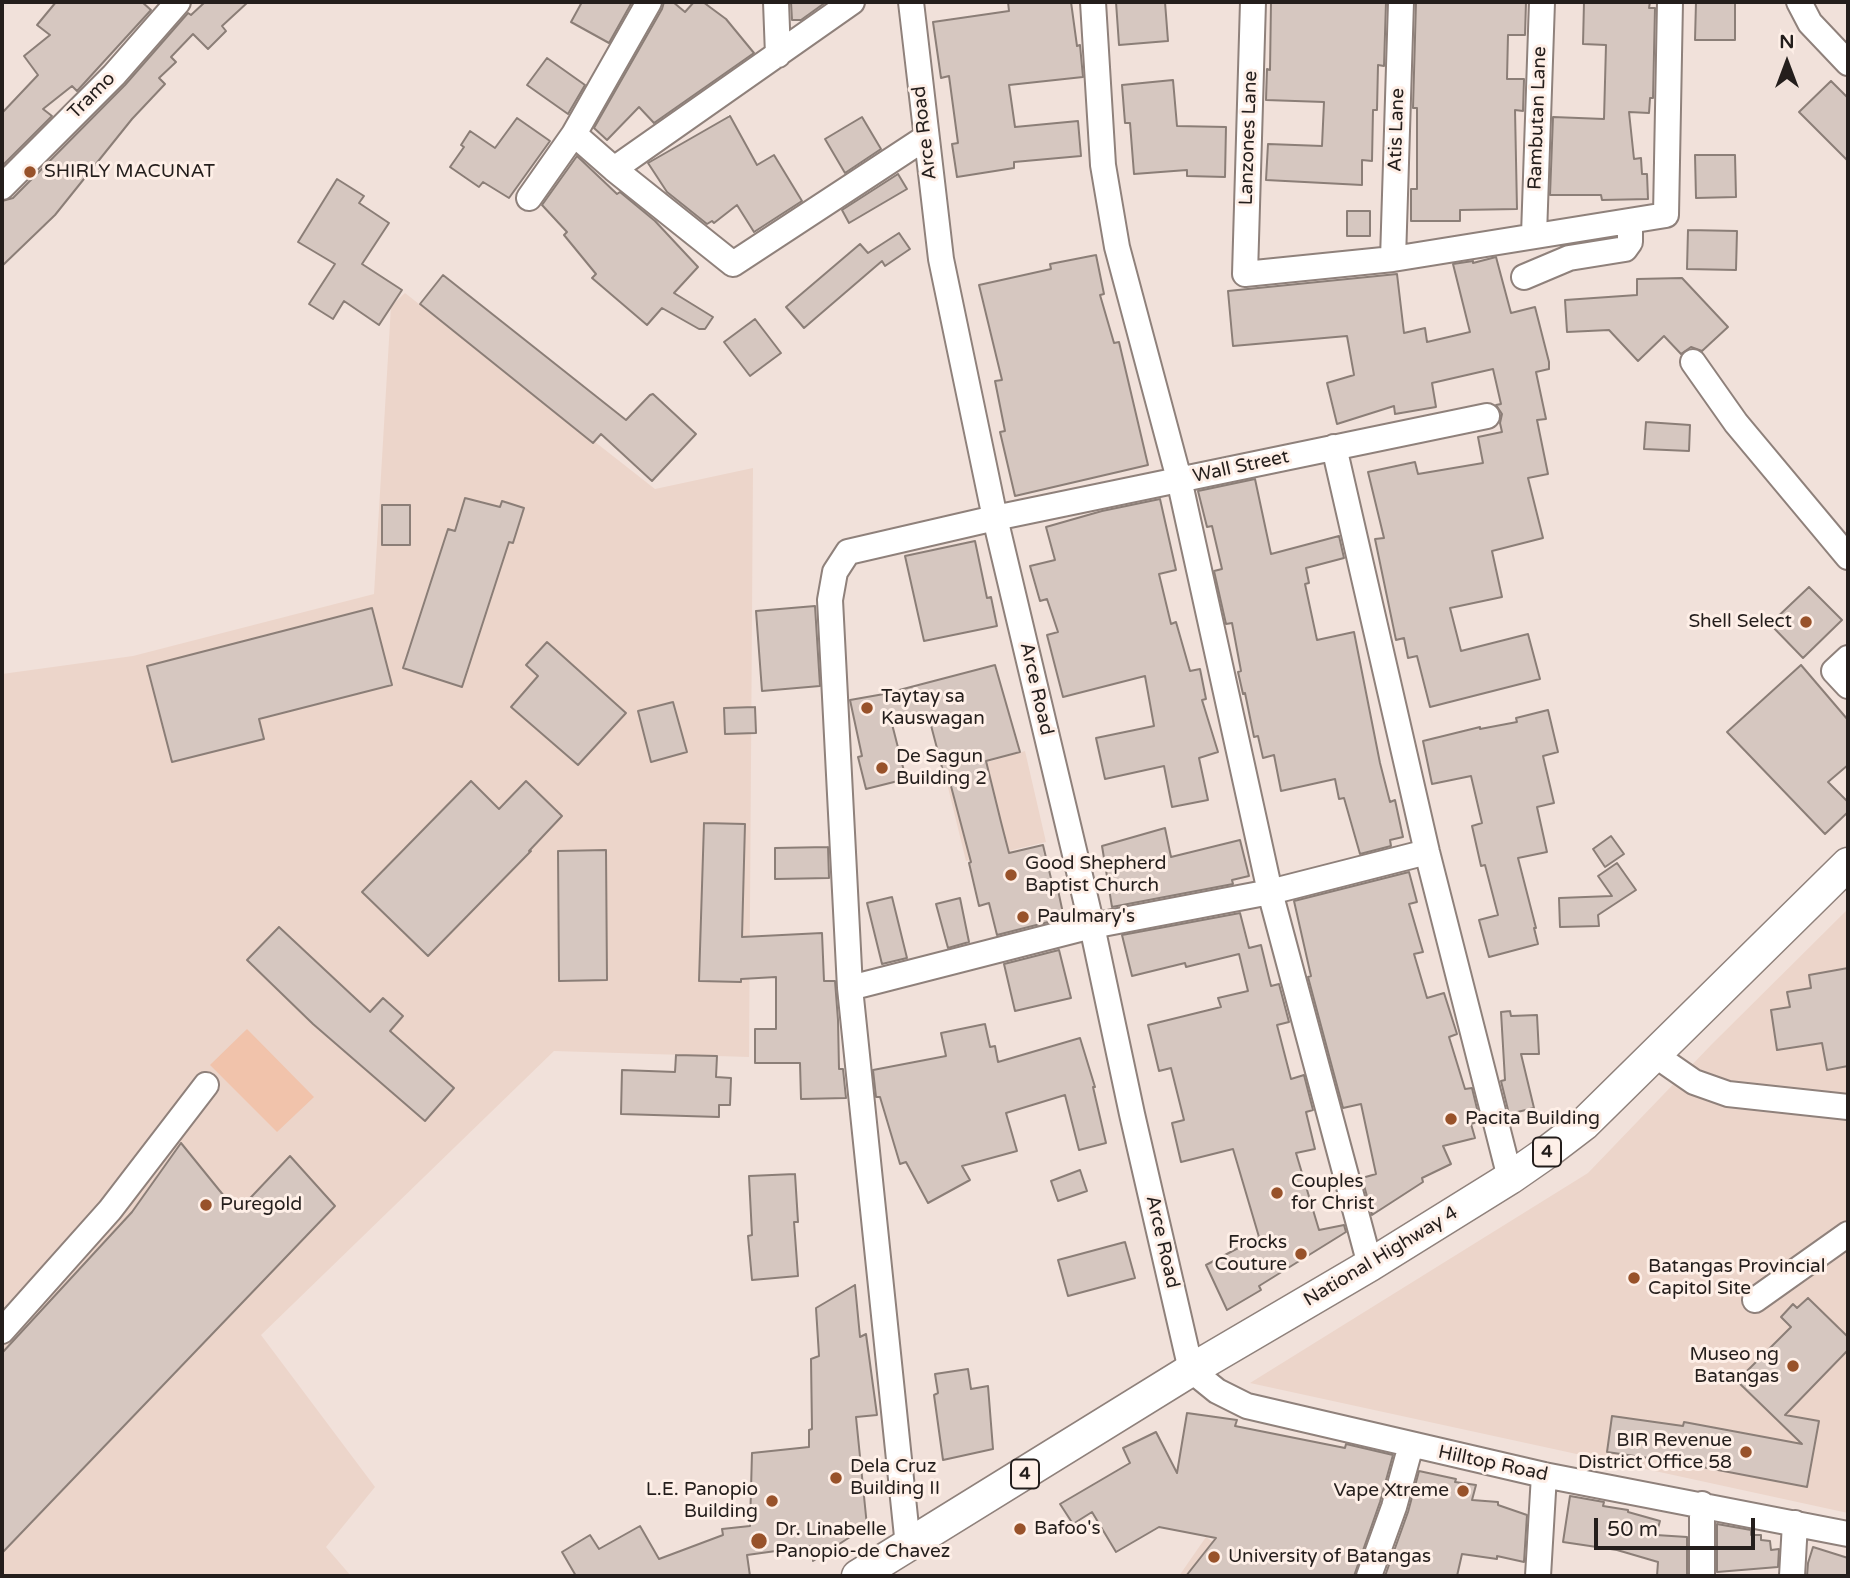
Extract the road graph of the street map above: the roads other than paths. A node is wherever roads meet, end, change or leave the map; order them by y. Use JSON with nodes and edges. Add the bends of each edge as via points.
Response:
{"nodes":[{"id":1,"x":178,"y":2,"type":"edge"},
{"id":2,"x":649,"y":2,"type":"edge"},
{"id":3,"x":776,"y":2,"type":"edge"},
{"id":4,"x":852,"y":2,"type":"edge"},
{"id":5,"x":911,"y":2,"type":"edge"},
{"id":6,"x":1093,"y":2,"type":"edge"},
{"id":7,"x":1253,"y":2,"type":"edge"},
{"id":8,"x":1401,"y":2,"type":"edge"},
{"id":9,"x":1542,"y":2,"type":"edge"},
{"id":10,"x":1670,"y":2,"type":"edge"},
{"id":11,"x":1799,"y":2,"type":"edge"},
{"id":12,"x":778,"y":55,"type":"junction"},
{"id":13,"x":1848,"y":63,"type":"edge"},
{"id":14,"x":574,"y":134,"type":"junction"},
{"id":15,"x":925,"y":138,"type":"junction"},
{"id":16,"x":614,"y":169,"type":"junction"},
{"id":17,"x":2,"y":187,"type":"edge"},
{"id":18,"x":529,"y":198,"type":"dead end"},
{"id":19,"x":1630,"y":221,"type":"junction"},
{"id":20,"x":1534,"y":235,"type":"junction"},
{"id":21,"x":1392,"y":259,"type":"junction"},
{"id":22,"x":1524,"y":277,"type":"dead end"},
{"id":23,"x":1693,"y":362,"type":"dead end"},
{"id":24,"x":1487,"y":416,"type":"dead end"},
{"id":25,"x":1334,"y":447,"type":"junction"},
{"id":26,"x":1179,"y":480,"type":"junction"},
{"id":27,"x":995,"y":518,"type":"junction"},
{"id":28,"x":1848,"y":557,"type":"edge"},
{"id":29,"x":1848,"y":658,"type":"edge"},
{"id":30,"x":1848,"y":686,"type":"edge"},
{"id":31,"x":1427,"y":852,"type":"junction"},
{"id":32,"x":1848,"y":864,"type":"edge"},
{"id":33,"x":1270,"y":892,"type":"junction"},
{"id":34,"x":1092,"y":926,"type":"junction"},
{"id":35,"x":850,"y":988,"type":"junction"},
{"id":36,"x":1655,"y":1055,"type":"junction"},
{"id":37,"x":206,"y":1084,"type":"dead end"},
{"id":38,"x":1848,"y":1107,"type":"edge"},
{"id":39,"x":1510,"y":1178,"type":"junction"},
{"id":40,"x":1848,"y":1234,"type":"edge"},
{"id":41,"x":1370,"y":1265,"type":"junction"},
{"id":42,"x":1755,"y":1300,"type":"dead end"},
{"id":43,"x":2,"y":1331,"type":"edge"},
{"id":44,"x":1191,"y":1370,"type":"junction"},
{"id":45,"x":1411,"y":1445,"type":"junction"},
{"id":46,"x":1545,"y":1475,"type":"junction"},
{"id":47,"x":1702,"y":1504,"type":"junction"},
{"id":48,"x":1795,"y":1523,"type":"junction"},
{"id":49,"x":1848,"y":1534,"type":"edge"},
{"id":50,"x":908,"y":1546,"type":"junction"},
{"id":51,"x":858,"y":1576,"type":"edge"},
{"id":52,"x":1369,"y":1576,"type":"edge"},
{"id":53,"x":1538,"y":1576,"type":"edge"},
{"id":54,"x":1702,"y":1576,"type":"edge"},
{"id":55,"x":1791,"y":1576,"type":"edge"}],
"edges":[{"from":1,"to":17,"type":"street","name":"Tramo","via":[[114,75]]},
{"from":2,"to":14,"type":"street"},
{"from":3,"to":12,"type":"street"},
{"from":4,"to":12,"type":"street"},
{"from":5,"to":15,"type":"street","name":"Arce Road"},
{"from":6,"to":26,"type":"street","via":[[1103,165],[1117,247]]},
{"from":7,"to":21,"type":"street","name":"Lanzones Lane","via":[[1245,274]]},
{"from":8,"to":21,"type":"street","name":"Atis Lane"},
{"from":9,"to":20,"type":"street","name":"Rambutan Lane"},
{"from":10,"to":19,"type":"street","via":[[1666,215]]},
{"from":11,"to":13,"type":"street","via":[[1810,23]]},
{"from":12,"to":16,"type":"street"},
{"from":14,"to":16,"type":"street"},
{"from":14,"to":18,"type":"street"},
{"from":15,"to":16,"type":"street","via":[[733,264]]},
{"from":15,"to":27,"type":"street","name":"Arce Road","via":[[940,259]]},
{"from":19,"to":20,"type":"street"},
{"from":19,"to":22,"type":"street","via":[[1630,242],[1625,249],[1569,258]]},
{"from":20,"to":21,"type":"street"},
{"from":23,"to":28,"type":"street","via":[[1752,444]]},
{"from":24,"to":25,"type":"street","name":"Wall Street"},
{"from":25,"to":26,"type":"street","name":"Wall Street"},
{"from":25,"to":31,"type":"street"},
{"from":26,"to":27,"type":"street","name":"Wall Street"},
{"from":26,"to":33,"type":"street"},
{"from":27,"to":34,"type":"street","name":"Arce Road"},
{"from":27,"to":35,"type":"street","name":"Wall Street","via":[[848,552],[835,572],[830,600]]},
{"from":29,"to":30,"type":"street","via":[[1835,671]]},
{"from":31,"to":33,"type":"street"},
{"from":31,"to":39,"type":"street"},
{"from":32,"to":36,"type":"main road","name":"National Highway 4","number":"4"},
{"from":33,"to":34,"type":"street"},
{"from":33,"to":41,"type":"street"},
{"from":34,"to":35,"type":"street"},
{"from":34,"to":44,"type":"street","name":"Arce Road"},
{"from":35,"to":50,"type":"street","name":"Wall Street"},
{"from":36,"to":38,"type":"street","via":[[1694,1082],[1728,1094]]},
{"from":36,"to":39,"type":"main road","name":"National Highway 4","number":"4","via":[[1584,1124]]},
{"from":37,"to":43,"type":"street","via":[[110,1210]]},
{"from":39,"to":41,"type":"main road","name":"National Highway 4","number":"4"},
{"from":40,"to":42,"type":"street"},
{"from":41,"to":44,"type":"main road","name":"National Highway 4","number":"4"},
{"from":44,"to":45,"type":"street","name":"Hilltop Road","via":[[1217,1391],[1247,1406]]},
{"from":44,"to":50,"type":"main road","name":"National Highway 4","number":"4"},
{"from":45,"to":46,"type":"street","name":"Hilltop Road"},
{"from":45,"to":52,"type":"street"},
{"from":46,"to":47,"type":"street","name":"Hilltop Road"},
{"from":46,"to":53,"type":"street"},
{"from":47,"to":48,"type":"street","name":"Hilltop Road"},
{"from":47,"to":54,"type":"street"},
{"from":48,"to":49,"type":"street","name":"Hilltop Road"},
{"from":48,"to":55,"type":"street"},
{"from":50,"to":51,"type":"main road","name":"National Highway 4","number":"4"}]}
